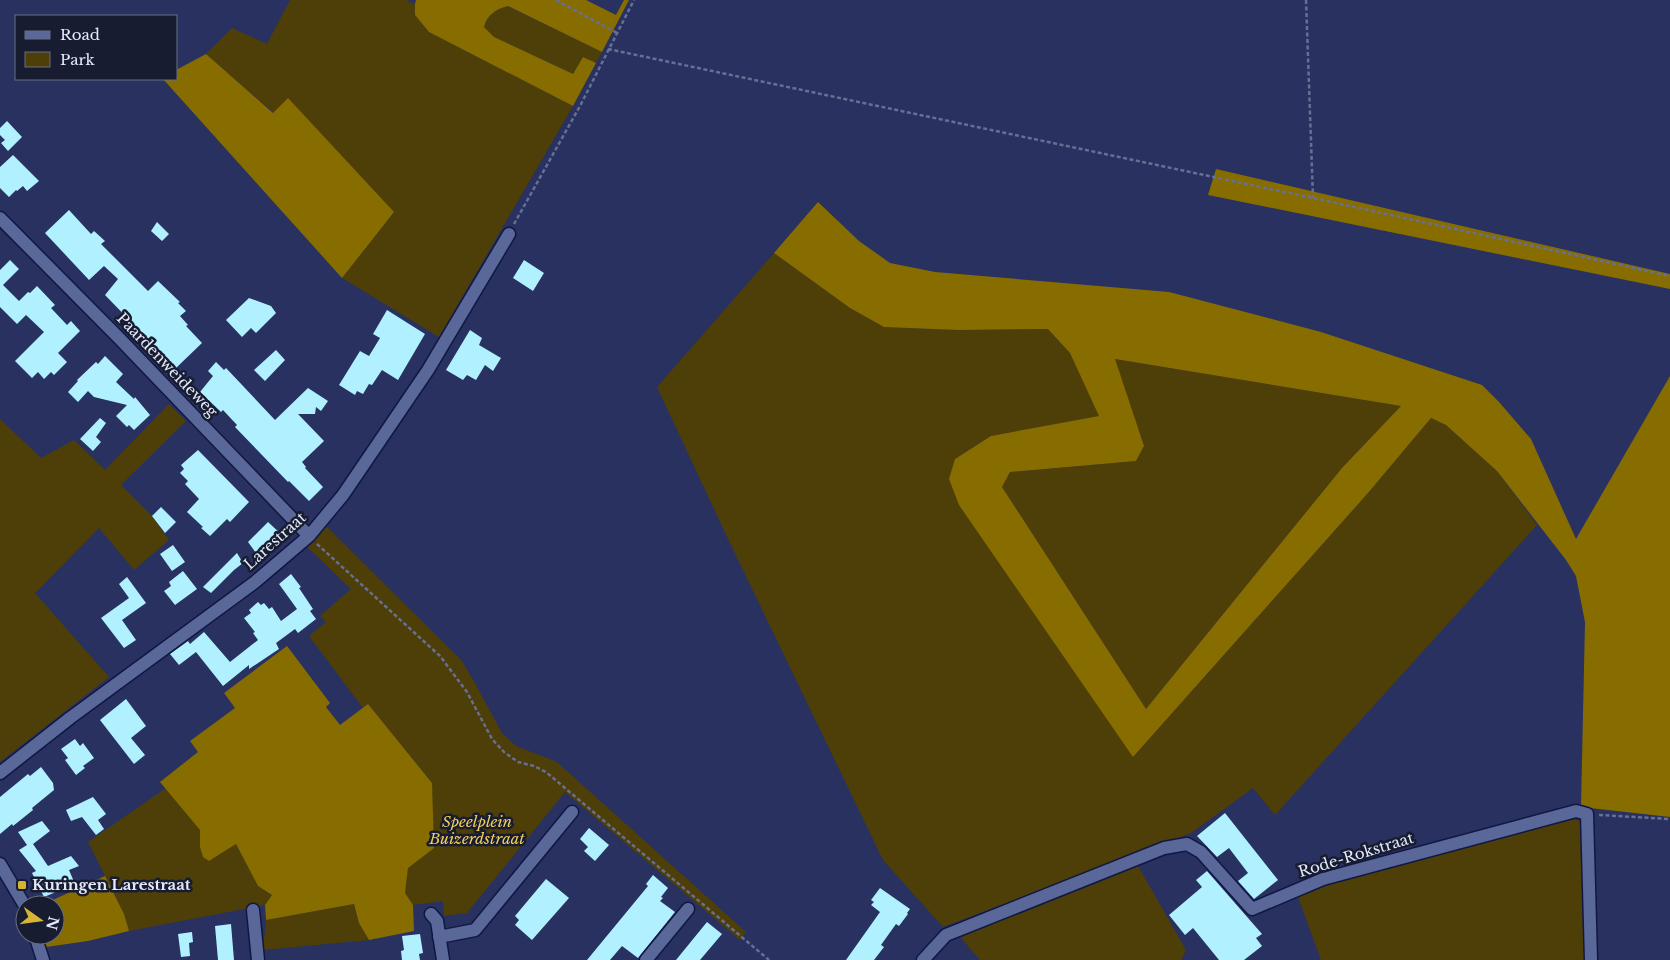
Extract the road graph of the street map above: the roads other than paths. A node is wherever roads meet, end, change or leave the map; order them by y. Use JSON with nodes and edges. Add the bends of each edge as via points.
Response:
{"nodes":[{"id":1,"x":0,"y":218,"type":"edge"},
{"id":2,"x":509,"y":234,"type":"road end"},
{"id":3,"x":308,"y":536,"type":"junction"},
{"id":4,"x":0,"y":773,"type":"edge"},
{"id":5,"x":572,"y":812,"type":"dead end"},
{"id":6,"x":0,"y":864,"type":"edge"},
{"id":7,"x":18,"y":895,"type":"edge"},
{"id":8,"x":688,"y":909,"type":"dead end"},
{"id":9,"x":253,"y":910,"type":"dead end"},
{"id":10,"x":431,"y":914,"type":"dead end"},
{"id":11,"x":439,"y":937,"type":"junction"},
{"id":12,"x":38,"y":945,"type":"edge"},
{"id":13,"x":43,"y":960,"type":"edge"},
{"id":14,"x":258,"y":960,"type":"edge"},
{"id":15,"x":443,"y":960,"type":"edge"},
{"id":16,"x":646,"y":960,"type":"edge"},
{"id":17,"x":923,"y":960,"type":"edge"},
{"id":18,"x":1591,"y":960,"type":"edge"}],
"edges":[{"from":1,"to":3,"type":"street","name":"Paardenweideweg"},
{"from":2,"to":3,"type":"street","name":"Larestraat","via":[[428,370],[343,494]]},
{"from":3,"to":4,"type":"street","name":"Larestraat","via":[[255,582]]},
{"from":5,"to":11,"type":"street","via":[[475,930]]},
{"from":6,"to":7,"type":"street"},
{"from":8,"to":16,"type":"street"},
{"from":9,"to":14,"type":"street"},
{"from":10,"to":11,"type":"street","via":[[437,921]]},
{"from":11,"to":15,"type":"street"},
{"from":12,"to":13,"type":"street"},
{"from":17,"to":18,"type":"street","name":"Rode-Rokstraat","via":[[946,935],[1164,848],[1187,844],[1201,852],[1252,909],[1323,879],[1576,811],[1587,814]]}]}
